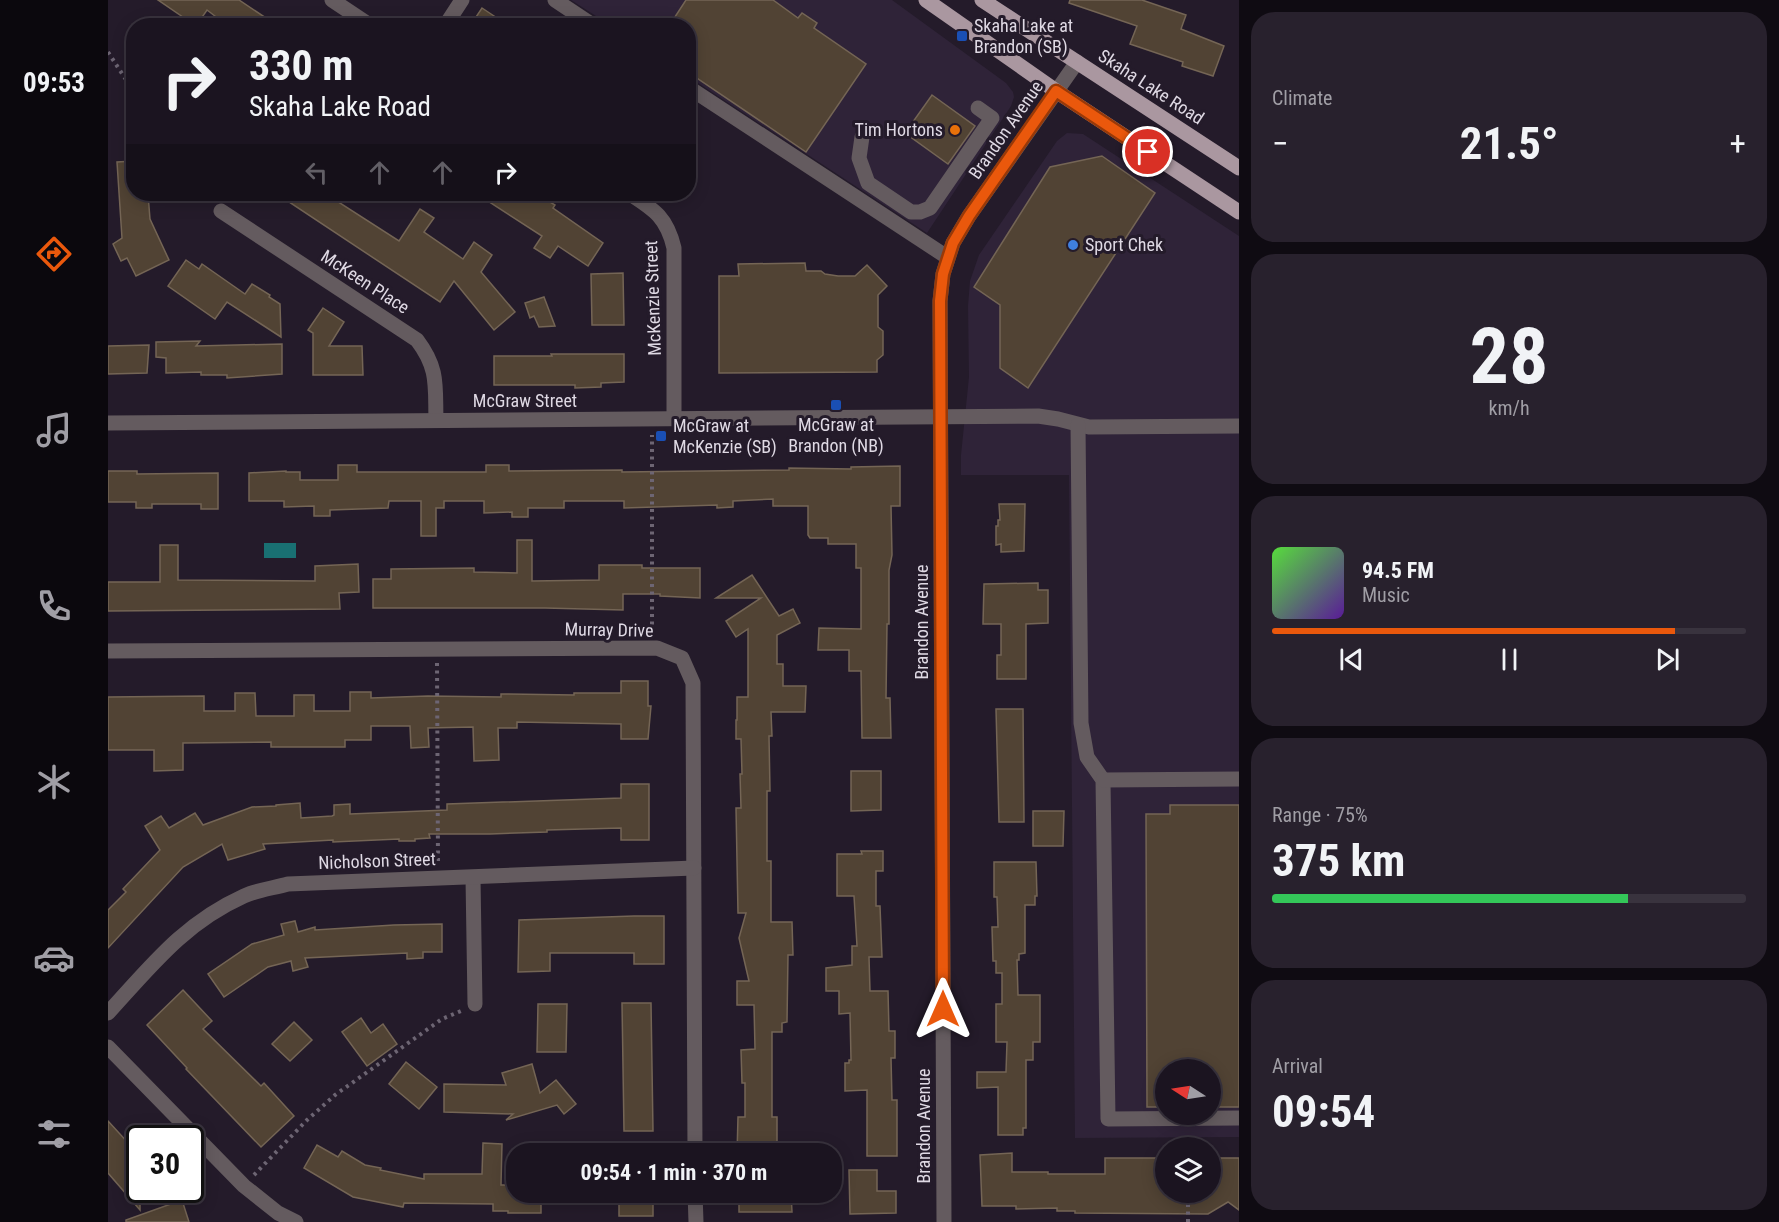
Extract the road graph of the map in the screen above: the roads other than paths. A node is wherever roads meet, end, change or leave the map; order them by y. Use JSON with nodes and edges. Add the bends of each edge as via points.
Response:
{"nodes":[{"id":1,"x":332,"y":0,"type":"edge"},
{"id":2,"x":462,"y":0,"type":"edge"},
{"id":3,"x":555,"y":0,"type":"edge"},
{"id":4,"x":926,"y":0,"type":"edge"},
{"id":5,"x":982,"y":0,"type":"edge"},
{"id":6,"x":359,"y":18,"type":"edge"},
{"id":7,"x":450,"y":18,"type":"edge"},
{"id":8,"x":582,"y":18,"type":"edge"},
{"id":9,"x":1077,"y":62,"type":"junction"},
{"id":10,"x":1056,"y":91,"type":"junction"},
{"id":11,"x":696,"y":92,"type":"edge"},
{"id":12,"x":978,"y":108,"type":"dead end"},
{"id":13,"x":862,"y":137,"type":"dead end"},
{"id":14,"x":1237,"y":164,"type":"edge"},
{"id":15,"x":641,"y":201,"type":"edge"},
{"id":16,"x":221,"y":210,"type":"dead end"},
{"id":17,"x":1239,"y":212,"type":"edge"},
{"id":18,"x":947,"y":257,"type":"junction"},
{"id":19,"x":941,"y":417,"type":"junction"},
{"id":20,"x":674,"y":419,"type":"junction"},
{"id":21,"x":436,"y":420,"type":"junction"},
{"id":22,"x":108,"y":423,"type":"edge"},
{"id":23,"x":1078,"y":425,"type":"junction"},
{"id":24,"x":1239,"y":426,"type":"edge"},
{"id":25,"x":108,"y":651,"type":"edge"},
{"id":26,"x":1239,"y":779,"type":"edge"},
{"id":27,"x":1103,"y":780,"type":"junction"},
{"id":28,"x":694,"y":868,"type":"junction"},
{"id":29,"x":473,"y":878,"type":"junction"},
{"id":30,"x":475,"y":1004,"type":"road end"},
{"id":31,"x":108,"y":1013,"type":"edge"},
{"id":32,"x":108,"y":1047,"type":"edge"},
{"id":33,"x":1239,"y":1118,"type":"edge"},
{"id":34,"x":695,"y":1143,"type":"edge"},
{"id":35,"x":695,"y":1203,"type":"edge"},
{"id":36,"x":296,"y":1222,"type":"edge"},
{"id":37,"x":696,"y":1222,"type":"edge"},
{"id":38,"x":944,"y":1222,"type":"edge"}],
"edges":[{"from":1,"to":6,"type":"street"},
{"from":2,"to":7,"type":"street"},
{"from":3,"to":8,"type":"street"},
{"from":4,"to":10,"type":"main road"},
{"from":5,"to":9,"type":"main road","name":"Skaha Lake Road"},
{"from":9,"to":10,"type":"street","name":"Brandon Avenue"},
{"from":9,"to":14,"type":"main road","name":"Skaha Lake Road"},
{"from":10,"to":17,"type":"main road"},
{"from":10,"to":18,"type":"street","name":"Brandon Avenue","via":[[969,216]]},
{"from":11,"to":18,"type":"street"},
{"from":12,"to":13,"type":"street","via":[[992,118],[930,208],[920,212],[911,212],[868,183],[859,158]]},
{"from":15,"to":20,"type":"street","name":"McKenzie Street","via":[[663,218],[674,248]]},
{"from":16,"to":21,"type":"street","name":"McKeen Place","via":[[417,340],[428,354],[434,373]]},
{"from":18,"to":19,"type":"street","name":"Brandon Avenue","via":[[940,301]]},
{"from":19,"to":20,"type":"street","name":"McGraw Street"},
{"from":19,"to":23,"type":"street","name":"McGraw Street","via":[[1038,416]]},
{"from":19,"to":38,"type":"street","name":"Brandon Avenue"},
{"from":20,"to":21,"type":"street","name":"McGraw Street"},
{"from":21,"to":22,"type":"street","name":"McGraw Street"},
{"from":23,"to":24,"type":"street","name":"McGraw Street"},
{"from":23,"to":27,"type":"street","via":[[1081,723],[1087,757]]},
{"from":25,"to":28,"type":"street","name":"Murray Drive","via":[[657,648],[682,658],[693,683]]},
{"from":26,"to":27,"type":"street"},
{"from":27,"to":33,"type":"street","via":[[1108,1119]]},
{"from":28,"to":29,"type":"street","name":"Nicholson Street"},
{"from":28,"to":34,"type":"street","name":"Murray Drive"},
{"from":29,"to":30,"type":"street"},
{"from":29,"to":31,"type":"street","name":"Nicholson Street","via":[[288,884],[245,896],[206,916],[177,939]]},
{"from":32,"to":36,"type":"street","via":[[244,1186]]},
{"from":35,"to":37,"type":"street"}]}
